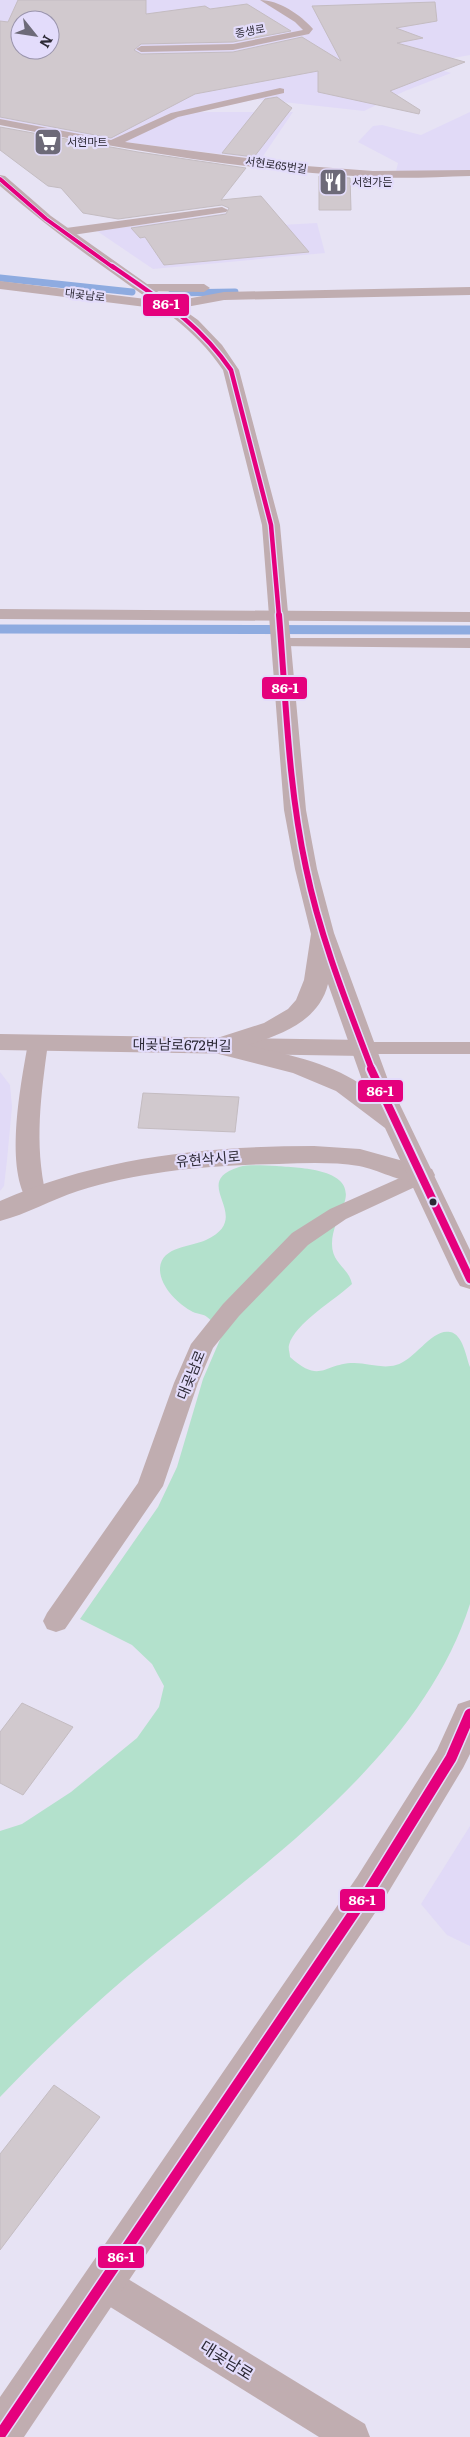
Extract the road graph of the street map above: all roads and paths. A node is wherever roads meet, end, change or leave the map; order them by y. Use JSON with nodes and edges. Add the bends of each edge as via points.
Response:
{"nodes":[{"id":1,"x":266,"y":0,"type":"edge"},
{"id":2,"x":141,"y":49,"type":"dead end"},
{"id":3,"x":280,"y":91,"type":"dead end"},
{"id":4,"x":0,"y":122,"type":"edge"},
{"id":5,"x":112,"y":144,"type":"junction"},
{"id":6,"x":470,"y":173,"type":"edge"},
{"id":7,"x":0,"y":179,"type":"edge"},
{"id":8,"x":222,"y":210,"type":"dead end"},
{"id":9,"x":66,"y":232,"type":"junction"},
{"id":10,"x":470,"y":283,"type":"edge"},
{"id":11,"x":0,"y":285,"type":"edge"},
{"id":12,"x":145,"y":288,"type":"junction"},
{"id":13,"x":470,"y":291,"type":"edge"},
{"id":14,"x":170,"y":306,"type":"junction"},
{"id":15,"x":0,"y":614,"type":"edge"},
{"id":16,"x":470,"y":617,"type":"edge"},
{"id":17,"x":281,"y":630,"type":"junction"},
{"id":18,"x":470,"y":643,"type":"edge"},
{"id":19,"x":322,"y":933,"type":"junction"},
{"id":20,"x":0,"y":1042,"type":"edge"},
{"id":21,"x":38,"y":1043,"type":"junction"},
{"id":22,"x":220,"y":1046,"type":"junction"},
{"id":23,"x":364,"y":1048,"type":"junction"},
{"id":24,"x":470,"y":1048,"type":"edge"},
{"id":25,"x":398,"y":1126,"type":"junction"},
{"id":26,"x":422,"y":1175,"type":"junction"},
{"id":27,"x":35,"y":1195,"type":"junction"},
{"id":28,"x":0,"y":1212,"type":"edge"},
{"id":29,"x":469,"y":1275,"type":"edge"},
{"id":30,"x":56,"y":1621,"type":"dead end"},
{"id":31,"x":470,"y":1714,"type":"edge"},
{"id":32,"x":103,"y":2283,"type":"junction"},
{"id":33,"x":0,"y":2435,"type":"edge"},
{"id":34,"x":352,"y":2437,"type":"edge"}],
"edges":[{"from":1,"to":2,"type":"lane","name":"종생로","via":[[308,29],[294,35],[233,47]]},
{"from":3,"to":5,"type":"lane","via":[[175,115]]},
{"from":4,"to":5,"type":"lane","name":"서현로65번길"},
{"from":5,"to":6,"type":"lane","name":"서현로65번길","via":[[339,172]]},
{"from":7,"to":9,"type":"street"},
{"from":8,"to":9,"type":"lane"},
{"from":9,"to":12,"type":"street"},
{"from":10,"to":12,"type":"lane"},
{"from":11,"to":14,"type":"lane","name":"대곶남로"},
{"from":12,"to":14,"type":"street"},
{"from":13,"to":14,"type":"lane","via":[[224,296],[188,300]]},
{"from":14,"to":17,"type":"street","via":[[216,348],[231,370],[271,525]]},
{"from":15,"to":17,"type":"lane"},
{"from":16,"to":17,"type":"lane"},
{"from":17,"to":18,"type":"lane"},
{"from":17,"to":19,"type":"street","via":[[295,810]]},
{"from":19,"to":22,"type":"street","via":[[314,992],[303,1009],[282,1024]]},
{"from":19,"to":23,"type":"street"},
{"from":20,"to":21,"type":"street","name":"대곶남로672번길"},
{"from":21,"to":22,"type":"street","name":"대곶남로672번길"},
{"from":21,"to":27,"type":"lane","via":[[26,1152]]},
{"from":22,"to":23,"type":"street","name":"대곶남로672번길"},
{"from":22,"to":25,"type":"street","via":[[302,1067],[345,1085]]},
{"from":23,"to":24,"type":"lane"},
{"from":23,"to":25,"type":"street","via":[[375,1080]]},
{"from":25,"to":26,"type":"street"},
{"from":26,"to":27,"type":"street","name":"유현삭시로","via":[[370,1160],[317,1155],[224,1156],[150,1164]]},
{"from":26,"to":29,"type":"street"},
{"from":26,"to":30,"type":"lane","name":"대곶남로","via":[[338,1214],[300,1239],[231,1310],[204,1344],[186,1383],[150,1486]]},
{"from":27,"to":28,"type":"street","name":"유현삭시로"},
{"from":31,"to":32,"type":"street","via":[[451,1758],[370,1890]]},
{"from":32,"to":33,"type":"street"},
{"from":32,"to":34,"type":"lane","name":"대곶남로"}]}
